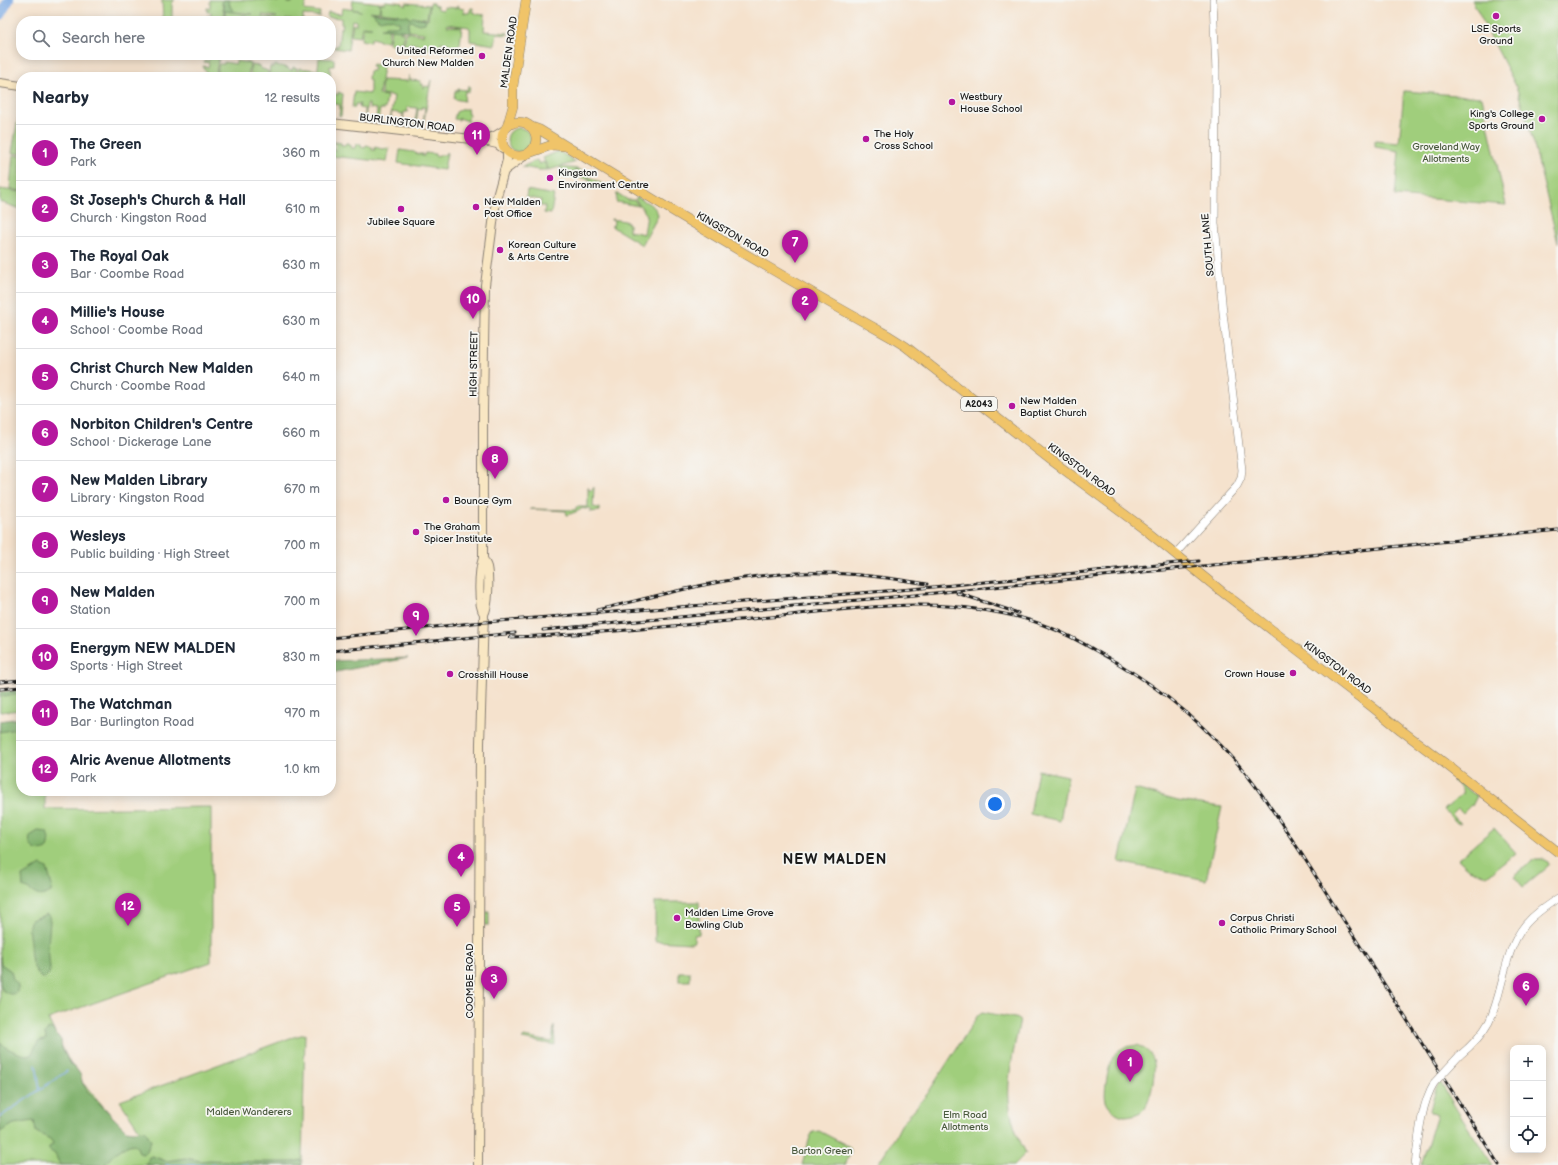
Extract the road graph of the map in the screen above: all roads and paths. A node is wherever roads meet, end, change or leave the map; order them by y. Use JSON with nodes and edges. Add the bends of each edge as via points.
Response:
{"nodes":[{"id":1,"x":526,"y":0,"type":"edge"},
{"id":2,"x":1213,"y":0,"type":"edge"},
{"id":3,"x":0,"y":83,"type":"edge"},
{"id":4,"x":16,"y":85,"type":"edge"},
{"id":5,"x":513,"y":106,"type":"junction"},
{"id":6,"x":336,"y":124,"type":"edge"},
{"id":7,"x":526,"y":124,"type":"junction"},
{"id":8,"x":505,"y":129,"type":"junction"},
{"id":9,"x":480,"y":140,"type":"junction"},
{"id":10,"x":564,"y":146,"type":"junction"},
{"id":11,"x":506,"y":150,"type":"junction"},
{"id":12,"x":527,"y":154,"type":"junction"},
{"id":13,"x":504,"y":172,"type":"junction"},
{"id":14,"x":1175,"y":554,"type":"junction"},
{"id":15,"x":483,"y":630,"type":"joint"},
{"id":16,"x":1558,"y":852,"type":"edge"},
{"id":17,"x":1558,"y":898,"type":"edge"},
{"id":18,"x":478,"y":1165,"type":"edge"},
{"id":19,"x":1414,"y":1165,"type":"edge"}],
"edges":[{"from":1,"to":5,"type":"main road","name":"MALDEN ROAD","via":[[512,96]]},
{"from":2,"to":14,"type":"street","name":"SOUTH LANE","via":[[1216,70],[1215,223],[1242,470],[1237,486]]},
{"from":3,"to":4,"type":"main road"},
{"from":5,"to":7,"type":"main road"},
{"from":5,"to":8,"type":"main road","name":"MALDEN ROAD"},
{"from":6,"to":9,"type":"main road","name":"BURLINGTON ROAD"},
{"from":7,"to":8,"type":"main road","via":[[515,123]]},
{"from":7,"to":10,"type":"main road","name":"KINGSTON ROAD","number":"A2043"},
{"from":7,"to":12,"type":"main road","via":[[536,137],[535,146]]},
{"from":8,"to":9,"type":"main road","name":"BURLINGTON ROAD","via":[[495,136]]},
{"from":8,"to":11,"type":"main road","via":[[502,142]]},
{"from":9,"to":11,"type":"main road","name":"BURLINGTON ROAD","via":[[497,144]]},
{"from":10,"to":12,"type":"main road","via":[[552,145]]},
{"from":10,"to":14,"type":"main road","name":"KINGSTON ROAD","number":"A2043","via":[[751,258],[901,343]]},
{"from":11,"to":12,"type":"main road","via":[[515,156]]},
{"from":11,"to":13,"type":"main road","name":"HIGH STREET"},
{"from":12,"to":13,"type":"main road"},
{"from":13,"to":15,"type":"main road","name":"HIGH STREET","via":[[496,200],[485,285],[483,558],[487,567],[487,609],[484,614]]},
{"from":14,"to":16,"type":"main road","name":"KINGSTON ROAD","number":"A2043"},
{"from":15,"to":18,"type":"main road","name":"COOMBE ROAD"},
{"from":17,"to":19,"type":"street","bridge":true,"via":[[1536,914],[1522,930],[1510,954],[1489,1022],[1434,1083],[1420,1126]]}]}
